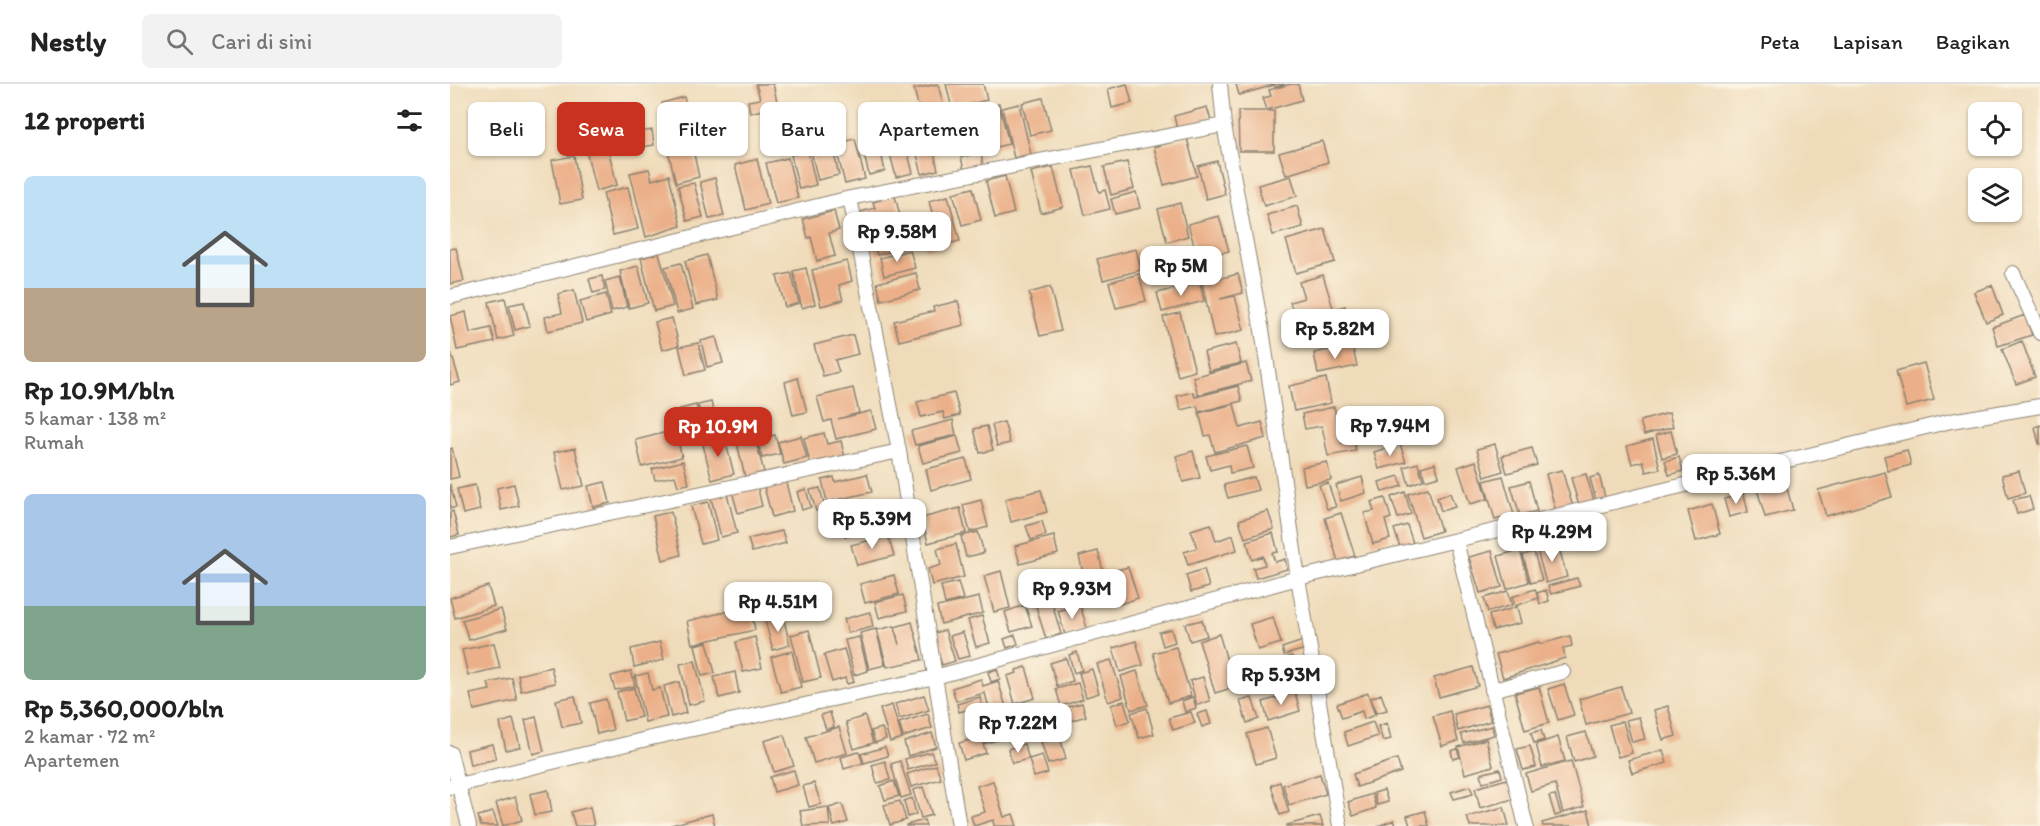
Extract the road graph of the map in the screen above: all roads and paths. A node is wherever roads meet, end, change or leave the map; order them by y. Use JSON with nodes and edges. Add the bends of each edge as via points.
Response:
{"nodes":[{"id":1,"x":1220,"y":84,"type":"edge"},
{"id":2,"x":1224,"y":125,"type":"junction"},
{"id":3,"x":850,"y":198,"type":"junction"},
{"id":4,"x":2013,"y":273,"type":"dead end"},
{"id":5,"x":450,"y":297,"type":"edge"},
{"id":6,"x":2040,"y":333,"type":"edge"},
{"id":7,"x":2040,"y":406,"type":"edge"},
{"id":8,"x":899,"y":451,"type":"junction"},
{"id":9,"x":1456,"y":541,"type":"junction"},
{"id":10,"x":450,"y":547,"type":"edge"},
{"id":11,"x":1298,"y":578,"type":"junction"},
{"id":12,"x":1563,"y":672,"type":"dead end"},
{"id":13,"x":935,"y":677,"type":"junction"},
{"id":14,"x":1492,"y":690,"type":"junction"},
{"id":15,"x":450,"y":753,"type":"edge"},
{"id":16,"x":454,"y":786,"type":"edge"},
{"id":17,"x":469,"y":826,"type":"edge"},
{"id":18,"x":959,"y":826,"type":"edge"},
{"id":19,"x":1340,"y":826,"type":"edge"},
{"id":20,"x":1526,"y":826,"type":"edge"}],
"edges":[{"from":1,"to":2,"type":"street"},
{"from":2,"to":3,"type":"street"},
{"from":2,"to":11,"type":"street","via":[[1263,336]]},
{"from":3,"to":5,"type":"street"},
{"from":3,"to":8,"type":"street"},
{"from":4,"to":6,"type":"street"},
{"from":7,"to":9,"type":"street","via":[[1951,422]]},
{"from":8,"to":10,"type":"street"},
{"from":8,"to":13,"type":"street"},
{"from":9,"to":11,"type":"street"},
{"from":9,"to":14,"type":"street"},
{"from":11,"to":13,"type":"street"},
{"from":11,"to":19,"type":"street"},
{"from":12,"to":14,"type":"street"},
{"from":13,"to":16,"type":"street","via":[[651,738]]},
{"from":13,"to":18,"type":"street"},
{"from":14,"to":20,"type":"street"},
{"from":15,"to":16,"type":"street"},
{"from":16,"to":17,"type":"street"}]}
